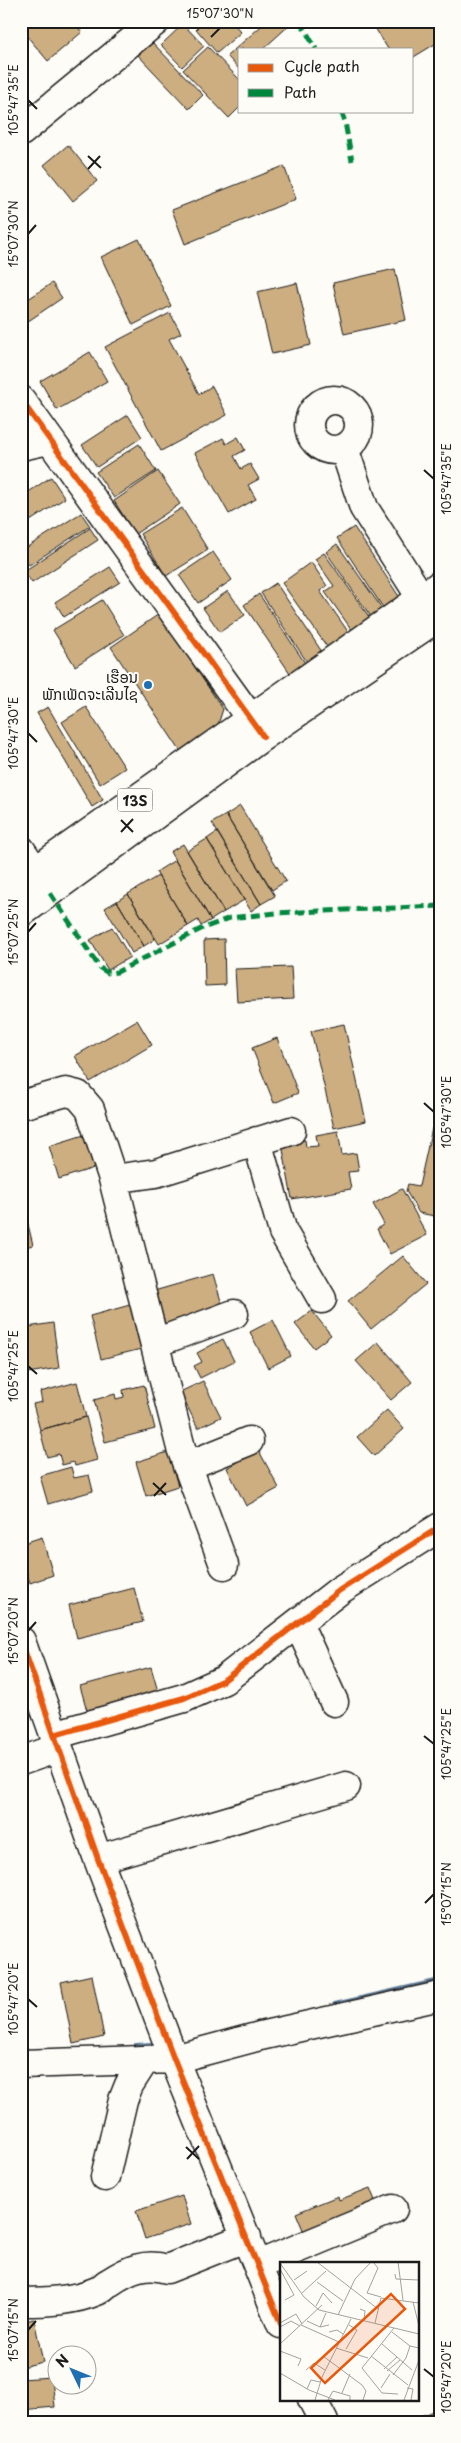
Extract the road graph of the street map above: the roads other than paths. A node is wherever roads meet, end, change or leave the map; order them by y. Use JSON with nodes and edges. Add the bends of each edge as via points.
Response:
{"nodes":[{"id":1,"x":156,"y":21,"type":"edge"},
{"id":2,"x":21,"y":132,"type":"edge"},
{"id":3,"x":21,"y":400,"type":"edge"},
{"id":4,"x":48,"y":440,"type":"junction"},
{"id":5,"x":21,"y":446,"type":"edge"},
{"id":6,"x":344,"y":448,"type":"dead end"},
{"id":7,"x":434,"y":604,"type":"edge"},
{"id":8,"x":256,"y":728,"type":"junction"},
{"id":9,"x":26,"y":868,"type":"edge"},
{"id":10,"x":21,"y":913,"type":"edge"},
{"id":11,"x":21,"y":1105,"type":"edge"},
{"id":12,"x":291,"y":1131,"type":"dead end"},
{"id":13,"x":257,"y":1141,"type":"junction"},
{"id":14,"x":114,"y":1179,"type":"junction"},
{"id":15,"x":322,"y":1299,"type":"dead end"},
{"id":16,"x":234,"y":1314,"type":"dead end"},
{"id":17,"x":155,"y":1343,"type":"junction"},
{"id":18,"x":249,"y":1440,"type":"dead end"},
{"id":19,"x":188,"y":1466,"type":"junction"},
{"id":20,"x":440,"y":1527,"type":"edge"},
{"id":21,"x":224,"y":1565,"type":"dead end"},
{"id":22,"x":298,"y":1623,"type":"junction"},
{"id":23,"x":21,"y":1641,"type":"edge"},
{"id":24,"x":334,"y":1702,"type":"dead end"},
{"id":25,"x":56,"y":1741,"type":"junction"},
{"id":26,"x":21,"y":1761,"type":"edge"},
{"id":27,"x":346,"y":1786,"type":"dead end"},
{"id":28,"x":98,"y":1859,"type":"junction"},
{"id":29,"x":440,"y":1996,"type":"edge"},
{"id":30,"x":174,"y":2059,"type":"junction"},
{"id":31,"x":146,"y":2060,"type":"junction"},
{"id":32,"x":21,"y":2064,"type":"edge"},
{"id":33,"x":105,"y":2177,"type":"dead end"},
{"id":34,"x":393,"y":2209,"type":"dead end"},
{"id":35,"x":247,"y":2237,"type":"junction"},
{"id":36,"x":258,"y":2265,"type":"junction"},
{"id":37,"x":21,"y":2302,"type":"edge"},
{"id":38,"x":280,"y":2321,"type":"edge"},
{"id":39,"x":313,"y":2400,"type":"edge"},
{"id":40,"x":324,"y":2422,"type":"edge"}],
"edges":[{"from":1,"to":2,"type":"main road"},
{"from":3,"to":4,"type":"main road"},
{"from":4,"to":5,"type":"main road"},
{"from":4,"to":8,"type":"main road"},
{"from":6,"to":7,"type":"main road","via":[[364,508]]},
{"from":7,"to":8,"type":"main road","number":"13S"},
{"from":8,"to":9,"type":"main road","number":"13S"},
{"from":8,"to":10,"type":"main road","number":"13S"},
{"from":11,"to":14,"type":"main road","via":[[66,1092],[78,1095],[90,1109]]},
{"from":12,"to":13,"type":"main road"},
{"from":13,"to":14,"type":"main road","via":[[156,1173]]},
{"from":13,"to":15,"type":"main road","via":[[283,1232]]},
{"from":14,"to":17,"type":"main road"},
{"from":16,"to":17,"type":"main road"},
{"from":17,"to":19,"type":"main road"},
{"from":18,"to":19,"type":"main road"},
{"from":19,"to":21,"type":"main road"},
{"from":20,"to":22,"type":"main road","via":[[340,1590]]},
{"from":22,"to":24,"type":"main road"},
{"from":22,"to":25,"type":"main road","via":[[224,1680],[184,1698]]},
{"from":23,"to":25,"type":"main road"},
{"from":25,"to":26,"type":"main road"},
{"from":25,"to":28,"type":"main road"},
{"from":27,"to":28,"type":"main road"},
{"from":28,"to":30,"type":"main road"},
{"from":29,"to":30,"type":"main road","via":[[260,2036]]},
{"from":30,"to":31,"type":"main road"},
{"from":30,"to":35,"type":"main road"},
{"from":31,"to":32,"type":"main road"},
{"from":31,"to":33,"type":"main road","via":[[123,2100]]},
{"from":34,"to":36,"type":"main road"},
{"from":35,"to":36,"type":"main road"},
{"from":35,"to":37,"type":"main road","via":[[167,2269],[144,2266],[131,2270],[98,2291],[52,2302]]},
{"from":36,"to":38,"type":"main road"},
{"from":39,"to":40,"type":"main road"}]}
